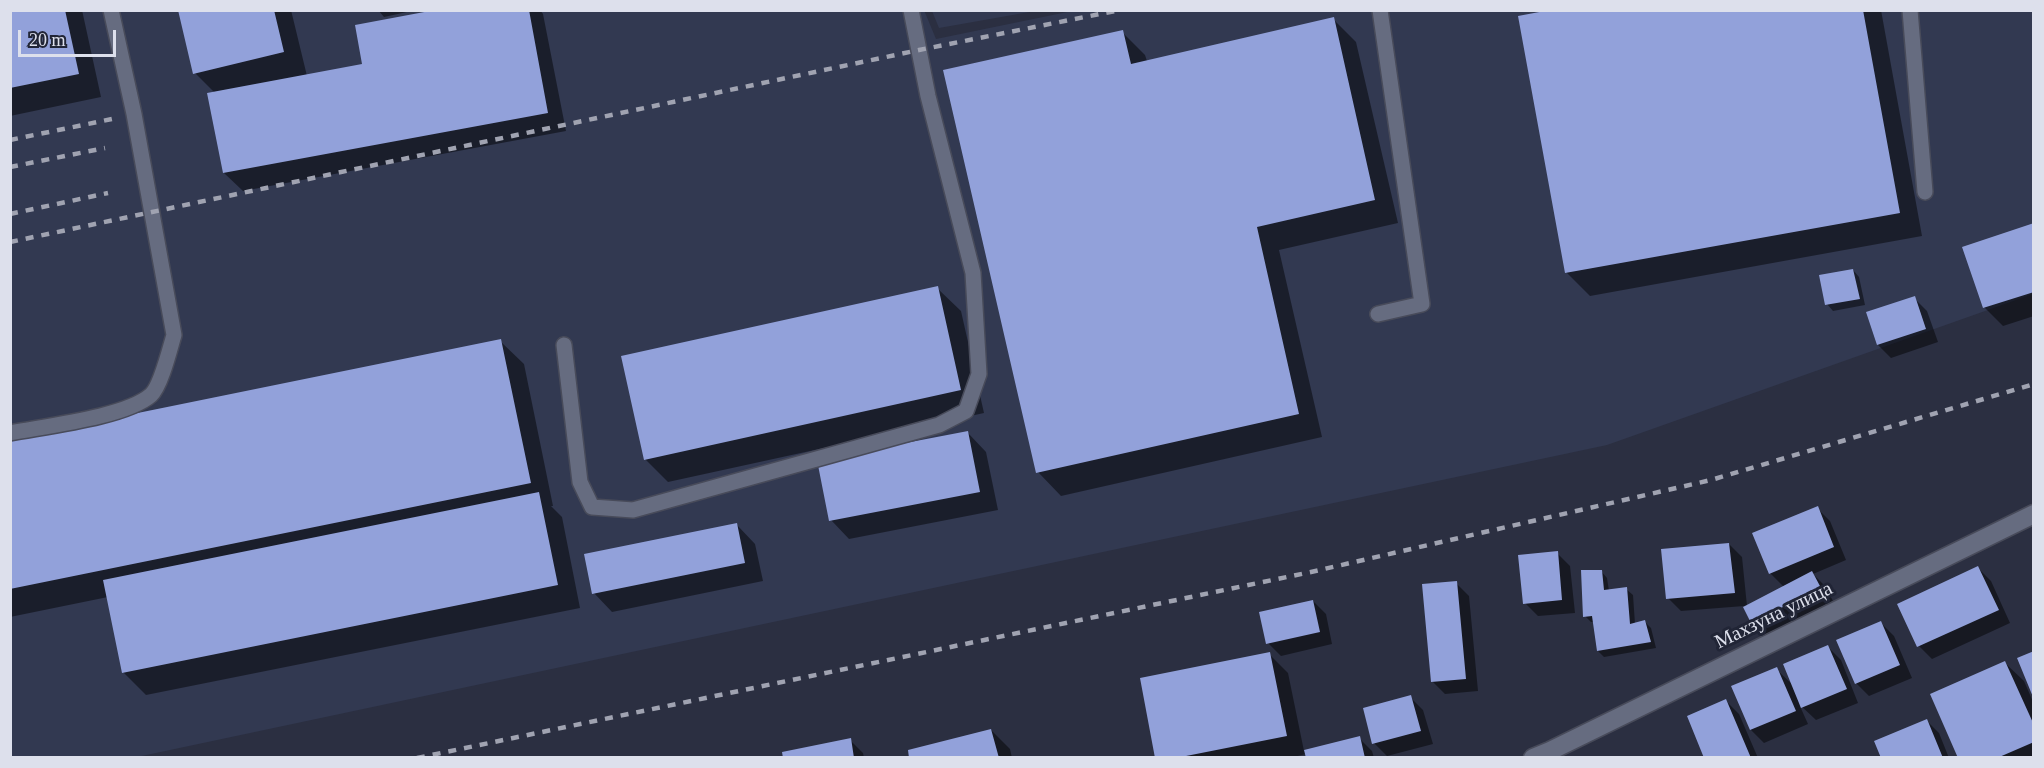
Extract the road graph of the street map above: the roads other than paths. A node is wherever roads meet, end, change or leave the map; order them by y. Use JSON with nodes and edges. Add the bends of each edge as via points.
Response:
{"nodes":[{"id":1,"x":111,"y":10,"type":"edge"},
{"id":2,"x":911,"y":10,"type":"edge"},
{"id":3,"x":1380,"y":10,"type":"edge"},
{"id":4,"x":1910,"y":10,"type":"edge"},
{"id":5,"x":1925,"y":192,"type":"dead end"},
{"id":6,"x":1378,"y":314,"type":"dead end"},
{"id":7,"x":564,"y":345,"type":"dead end"},
{"id":8,"x":10,"y":433,"type":"edge"},
{"id":9,"x":2034,"y":514,"type":"edge"},
{"id":10,"x":1551,"y":754,"type":"edge"},
{"id":11,"x":1533,"y":758,"type":"edge"}],
"edges":[{"from":1,"to":8,"type":"lane","via":[[174,335],[153,394],[122,411]]},
{"from":2,"to":7,"type":"lane","via":[[928,96],[973,273],[979,374],[966,411],[939,425],[633,510],[592,507],[580,482]]},
{"from":3,"to":6,"type":"lane","via":[[1422,304]]},
{"from":4,"to":5,"type":"lane"},
{"from":9,"to":10,"type":"street","name":"Махзуна улица"},
{"from":10,"to":11,"type":"street","name":"Махзуна улица"}]}
